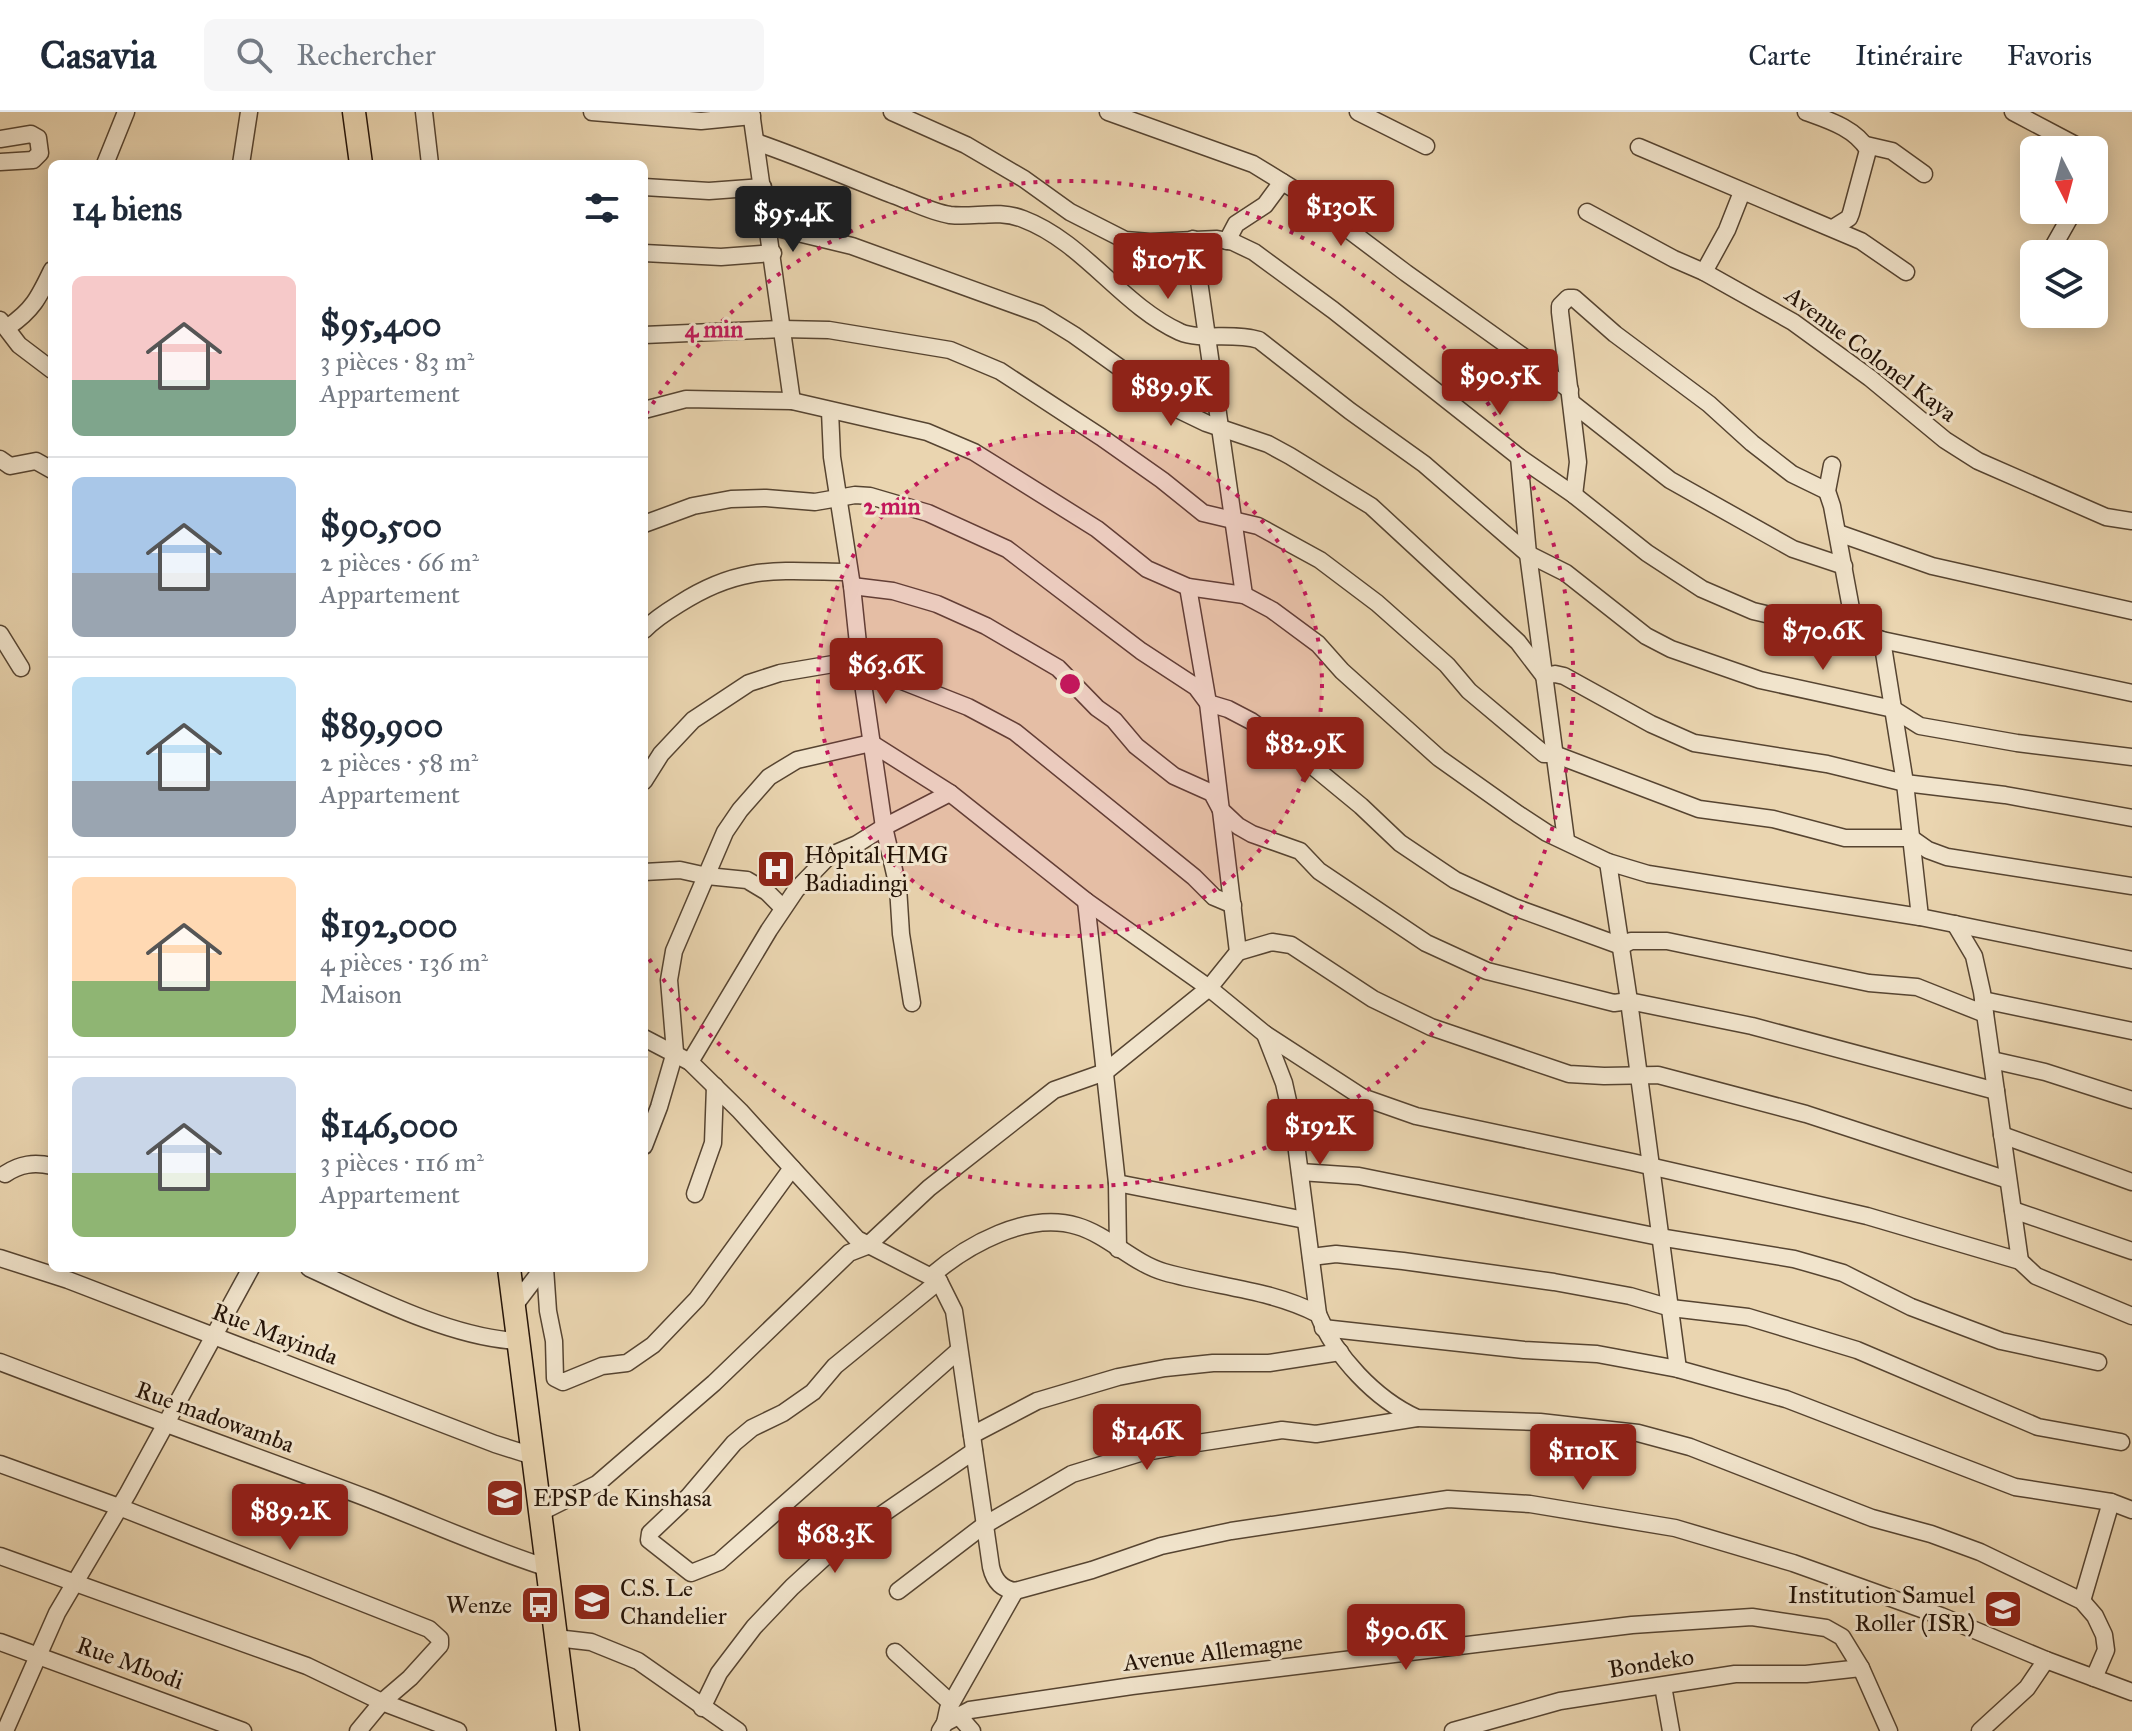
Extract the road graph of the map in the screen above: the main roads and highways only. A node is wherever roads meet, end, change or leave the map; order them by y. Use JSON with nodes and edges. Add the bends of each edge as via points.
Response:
{"nodes":[{"id":1,"x":354,"y":112,"type":"edge"},
{"id":2,"x":360,"y":160,"type":"edge"},
{"id":3,"x":510,"y":1272,"type":"edge"},
{"id":4,"x":568,"y":1731,"type":"edge"}],
"edges":[{"from":1,"to":2,"type":"highway"},
{"from":3,"to":4,"type":"highway"}]}
